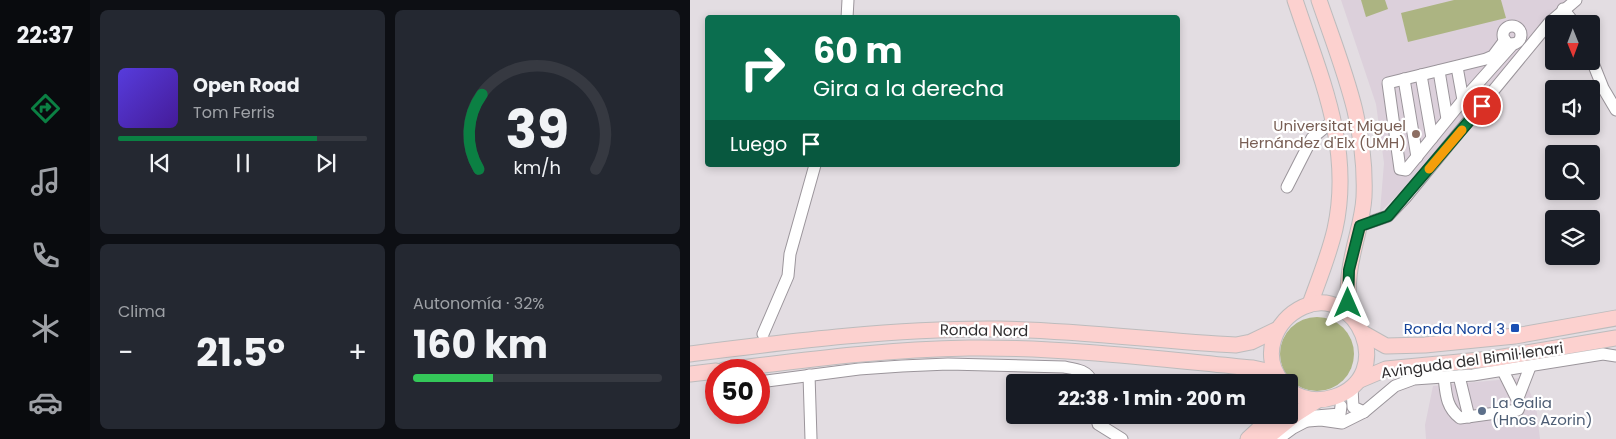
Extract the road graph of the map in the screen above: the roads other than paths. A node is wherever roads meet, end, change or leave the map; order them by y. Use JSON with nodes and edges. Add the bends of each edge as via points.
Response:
{"nodes":[{"id":1,"x":848,"y":0,"type":"edge"},
{"id":2,"x":1294,"y":0,"type":"edge"},
{"id":3,"x":1319,"y":0,"type":"edge"},
{"id":4,"x":1576,"y":0,"type":"edge"},
{"id":5,"x":1563,"y":8,"type":"junction"},
{"id":6,"x":847,"y":15,"type":"edge"},
{"id":7,"x":1568,"y":15,"type":"edge"},
{"id":8,"x":1513,"y":41,"type":"junction"},
{"id":9,"x":1529,"y":48,"type":"junction"},
{"id":10,"x":1474,"y":63,"type":"junction"},
{"id":11,"x":1457,"y":67,"type":"junction"},
{"id":12,"x":1596,"y":70,"type":"edge"},
{"id":13,"x":1439,"y":71,"type":"junction"},
{"id":14,"x":1421,"y":76,"type":"junction"},
{"id":15,"x":1404,"y":79,"type":"junction"},
{"id":16,"x":1478,"y":82,"type":"junction"},
{"id":17,"x":1463,"y":100,"type":"junction"},
{"id":18,"x":1616,"y":110,"type":"edge"},
{"id":19,"x":1447,"y":119,"type":"junction"},
{"id":20,"x":1334,"y":120,"type":"junction"},
{"id":21,"x":1432,"y":138,"type":"junction"},
{"id":22,"x":1417,"y":157,"type":"junction"},
{"id":23,"x":814,"y":167,"type":"edge"},
{"id":24,"x":1287,"y":187,"type":"dead end"},
{"id":25,"x":1360,"y":226,"type":"junction"},
{"id":26,"x":1310,"y":304,"type":"junction"},
{"id":27,"x":1350,"y":314,"type":"junction"},
{"id":28,"x":1616,"y":318,"type":"edge"},
{"id":29,"x":1276,"y":330,"type":"junction"},
{"id":30,"x":1363,"y":333,"type":"junction"},
{"id":31,"x":763,"y":334,"type":"dead end"},
{"id":32,"x":1616,"y":338,"type":"edge"},
{"id":33,"x":690,"y":354,"type":"edge"},
{"id":34,"x":1616,"y":356,"type":"edge"},
{"id":35,"x":770,"y":364,"type":"edge"},
{"id":36,"x":1530,"y":367,"type":"junction"},
{"id":37,"x":1503,"y":371,"type":"junction"},
{"id":38,"x":705,"y":372,"type":"edge"},
{"id":39,"x":690,"y":374,"type":"edge"},
{"id":40,"x":1085,"y":374,"type":"edge"},
{"id":41,"x":1269,"y":374,"type":"edge"},
{"id":42,"x":1278,"y":374,"type":"edge"},
{"id":43,"x":809,"y":375,"type":"junction"},
{"id":44,"x":1459,"y":376,"type":"junction"},
{"id":45,"x":1444,"y":377,"type":"junction"},
{"id":46,"x":770,"y":380,"type":"edge"},
{"id":47,"x":1356,"y":384,"type":"junction"},
{"id":48,"x":1298,"y":395,"type":"edge"},
{"id":49,"x":1518,"y":398,"type":"junction"},
{"id":50,"x":1330,"y":402,"type":"junction"},
{"id":51,"x":1364,"y":412,"type":"junction"},
{"id":52,"x":1469,"y":417,"type":"junction"},
{"id":53,"x":1308,"y":421,"type":"junction"},
{"id":54,"x":1098,"y":424,"type":"edge"},
{"id":55,"x":1264,"y":424,"type":"edge"},
{"id":56,"x":811,"y":439,"type":"edge"},
{"id":57,"x":1122,"y":439,"type":"edge"},
{"id":58,"x":1248,"y":439,"type":"edge"},
{"id":59,"x":1265,"y":439,"type":"edge"},
{"id":60,"x":1278,"y":439,"type":"edge"}],
"edges":[{"from":1,"to":6,"type":"street"},
{"from":2,"to":20,"type":"main road"},
{"from":3,"to":25,"type":"main road","via":[[1361,133],[1364,199]]},
{"from":4,"to":5,"type":"street"},
{"from":5,"to":7,"type":"street"},
{"from":5,"to":9,"type":"street"},
{"from":8,"to":9,"type":"street"},
{"from":8,"to":10,"type":"street","via":[[1493,56]]},
{"from":8,"to":16,"type":"street"},
{"from":9,"to":25,"type":"street","via":[[1388,216]]},
{"from":10,"to":11,"type":"street"},
{"from":10,"to":16,"type":"street"},
{"from":11,"to":13,"type":"street"},
{"from":11,"to":17,"type":"street"},
{"from":12,"to":18,"type":"street"},
{"from":13,"to":14,"type":"street"},
{"from":13,"to":19,"type":"street"},
{"from":14,"to":15,"type":"street"},
{"from":14,"to":21,"type":"street"},
{"from":15,"to":22,"type":"street"},
{"from":15,"to":22,"type":"street","via":[[1388,84],[1387,89],[1400,169],[1406,170]]},
{"from":16,"to":17,"type":"street"},
{"from":17,"to":19,"type":"street"},
{"from":19,"to":21,"type":"street"},
{"from":20,"to":24,"type":"street","via":[[1312,138]]},
{"from":20,"to":26,"type":"main road","via":[[1340,155],[1340,201],[1332,238]]},
{"from":21,"to":22,"type":"street"},
{"from":23,"to":31,"type":"street","via":[[790,254],[788,276]]},
{"from":25,"to":27,"type":"main road","via":[[1349,270]]},
{"from":26,"to":27,"type":"main road","via":[[1337,306]]},
{"from":26,"to":29,"type":"main road","name":"Ronda Nord","via":[[1285,318]]},
{"from":27,"to":30,"type":"main road"},
{"from":28,"to":30,"type":"main road","name":"Avinguda del Bimil·lenari","via":[[1533,333],[1426,346],[1386,346]]},
{"from":29,"to":33,"type":"main road","name":"Ronda Nord","via":[[1236,346],[1062,332],[930,329],[832,336]]},
{"from":29,"to":42,"type":"main road","via":[[1272,350]]},
{"from":30,"to":47,"type":"main road","via":[[1367,356]]},
{"from":32,"to":47,"type":"main road","name":"Avinguda del Bimil·lenari","via":[[1510,356],[1386,368]]},
{"from":34,"to":36,"type":"street","via":[[1603,354]]},
{"from":35,"to":41,"type":"main road","name":"Ronda Nord","via":[[874,352],[970,348],[1093,353],[1253,368]]},
{"from":36,"to":37,"type":"street"},
{"from":36,"to":49,"type":"street"},
{"from":37,"to":44,"type":"street"},
{"from":37,"to":49,"type":"street"},
{"from":38,"to":39,"type":"main road"},
{"from":40,"to":43,"type":"street","via":[[1064,367],[958,364],[894,366]]},
{"from":43,"to":46,"type":"street"},
{"from":43,"to":56,"type":"street"},
{"from":44,"to":45,"type":"street"},
{"from":44,"to":52,"type":"street"},
{"from":45,"to":51,"type":"street","via":[[1395,386]]},
{"from":45,"to":52,"type":"street","via":[[1452,412],[1460,418]]},
{"from":47,"to":50,"type":"main road","name":"Avinguda del Bimil·lenari"},
{"from":47,"to":51,"type":"street","via":[[1353,407]]},
{"from":48,"to":50,"type":"main road"},
{"from":49,"to":52,"type":"street","via":[[1518,410]]},
{"from":50,"to":51,"type":"street","via":[[1354,413]]},
{"from":50,"to":53,"type":"street","via":[[1340,414],[1321,414]]},
{"from":50,"to":59,"type":"main road","name":"Avinguda del Bimil·lenari"},
{"from":51,"to":53,"type":"street","via":[[1342,423]]},
{"from":53,"to":60,"type":"street"},
{"from":54,"to":57,"type":"street"},
{"from":55,"to":58,"type":"main road"}]}
